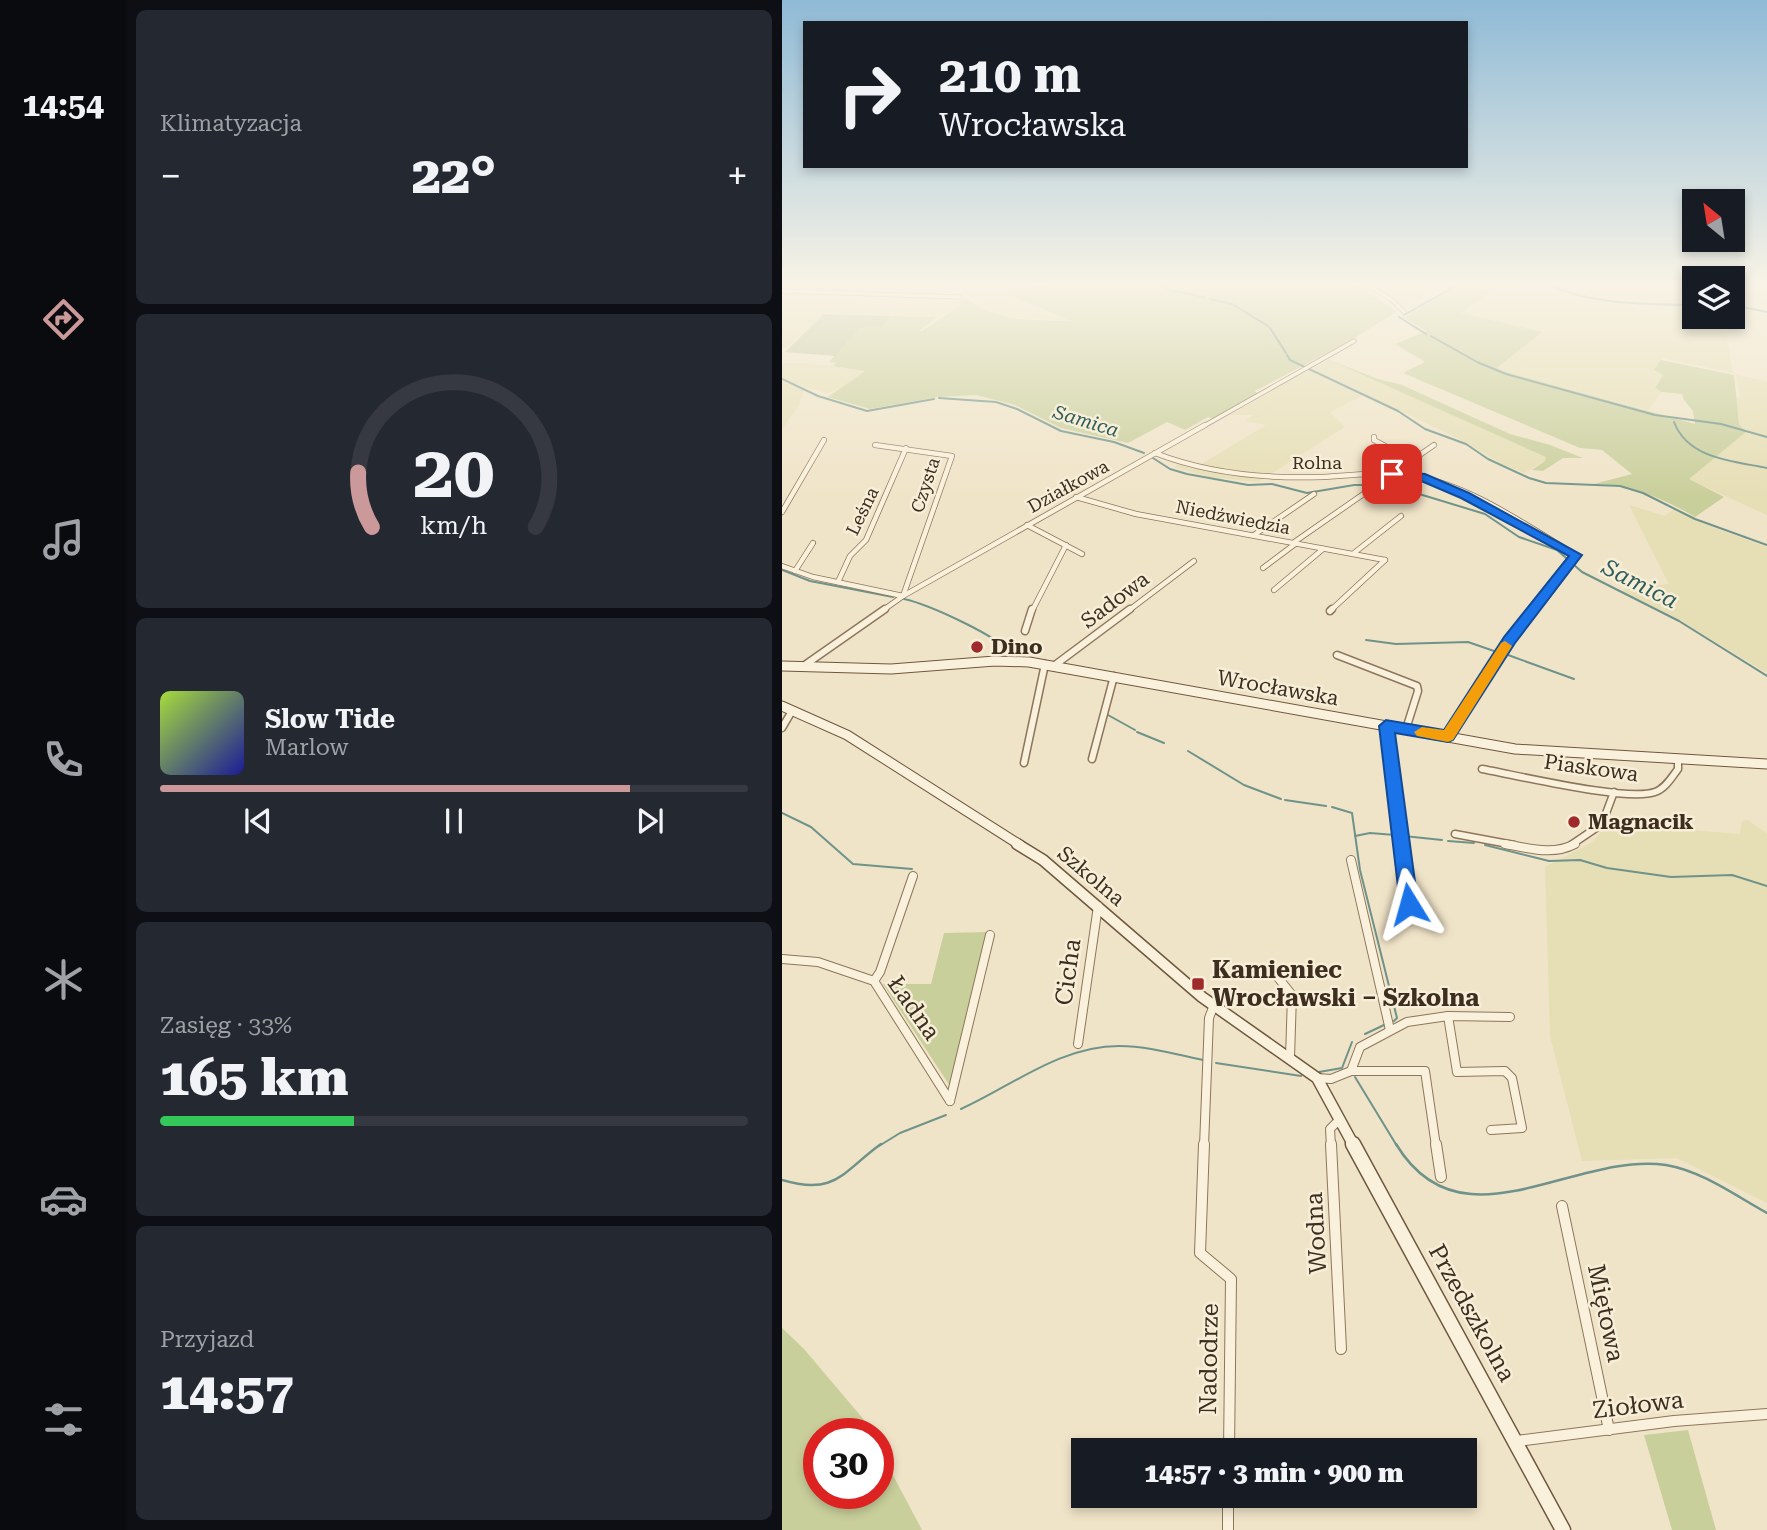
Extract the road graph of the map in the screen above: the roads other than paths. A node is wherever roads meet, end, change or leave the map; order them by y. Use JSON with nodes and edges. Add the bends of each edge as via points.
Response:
{"nodes":[{"id":1,"x":1329,"y":354,"type":"edge"},
{"id":2,"x":1374,"y":437,"type":"dead end"},
{"id":3,"x":824,"y":440,"type":"dead end"},
{"id":4,"x":875,"y":444,"type":"dead end"},
{"id":5,"x":1434,"y":445,"type":"dead end"},
{"id":6,"x":906,"y":448,"type":"junction"},
{"id":7,"x":1155,"y":453,"type":"junction"},
{"id":8,"x":1413,"y":461,"type":"junction"},
{"id":9,"x":1392,"y":474,"type":"junction"},
{"id":10,"x":1314,"y":494,"type":"dead end"},
{"id":11,"x":1077,"y":497,"type":"junction"},
{"id":12,"x":782,"y":512,"type":"edge"},
{"id":13,"x":1401,"y":516,"type":"dead end"},
{"id":14,"x":1027,"y":525,"type":"junction"},
{"id":15,"x":1254,"y":535,"type":"junction"},
{"id":16,"x":813,"y":543,"type":"dead end"},
{"id":17,"x":1294,"y":543,"type":"junction"},
{"id":18,"x":1066,"y":545,"type":"junction"},
{"id":19,"x":1323,"y":549,"type":"junction"},
{"id":20,"x":1354,"y":553,"type":"junction"},
{"id":21,"x":1082,"y":554,"type":"dead end"},
{"id":22,"x":1194,"y":561,"type":"dead end"},
{"id":23,"x":782,"y":566,"type":"edge"},
{"id":24,"x":1263,"y":568,"type":"dead end"},
{"id":25,"x":795,"y":571,"type":"junction"},
{"id":26,"x":838,"y":582,"type":"junction"},
{"id":27,"x":1274,"y":590,"type":"dead end"},
{"id":28,"x":903,"y":596,"type":"junction"},
{"id":29,"x":1330,"y":611,"type":"dead end"},
{"id":30,"x":1025,"y":631,"type":"dead end"},
{"id":31,"x":1337,"y":655,"type":"dead end"},
{"id":32,"x":1045,"y":664,"type":"junction"},
{"id":33,"x":1055,"y":665,"type":"junction"},
{"id":34,"x":782,"y":666,"type":"edge"},
{"id":35,"x":802,"y":667,"type":"junction"},
{"id":36,"x":1114,"y":676,"type":"junction"},
{"id":37,"x":787,"y":709,"type":"edge"},
{"id":38,"x":1386,"y":726,"type":"junction"},
{"id":39,"x":782,"y":729,"type":"edge"},
{"id":40,"x":1406,"y":729,"type":"junction"},
{"id":41,"x":1448,"y":737,"type":"junction"},
{"id":42,"x":1092,"y":759,"type":"dead end"},
{"id":43,"x":1678,"y":760,"type":"junction"},
{"id":44,"x":1024,"y":763,"type":"dead end"},
{"id":45,"x":1767,"y":764,"type":"edge"},
{"id":46,"x":1482,"y":769,"type":"dead end"},
{"id":47,"x":1614,"y":792,"type":"junction"},
{"id":48,"x":1455,"y":834,"type":"dead end"},
{"id":49,"x":1351,"y":860,"type":"dead end"},
{"id":50,"x":913,"y":876,"type":"dead end"},
{"id":51,"x":1409,"y":904,"type":"dead end"},
{"id":52,"x":1098,"y":906,"type":"junction"},
{"id":53,"x":990,"y":935,"type":"dead end"},
{"id":54,"x":782,"y":959,"type":"edge"},
{"id":55,"x":1272,"y":970,"type":"dead end"},
{"id":56,"x":874,"y":981,"type":"junction"},
{"id":57,"x":1214,"y":1005,"type":"junction"},
{"id":58,"x":1448,"y":1016,"type":"junction"},
{"id":59,"x":1510,"y":1017,"type":"dead end"},
{"id":60,"x":1390,"y":1030,"type":"junction"},
{"id":61,"x":1078,"y":1044,"type":"dead end"},
{"id":62,"x":1290,"y":1058,"type":"junction"},
{"id":63,"x":1351,"y":1071,"type":"junction"},
{"id":64,"x":1317,"y":1078,"type":"junction"},
{"id":65,"x":1340,"y":1119,"type":"junction"},
{"id":66,"x":1491,"y":1130,"type":"dead end"},
{"id":67,"x":1441,"y":1177,"type":"dead end"},
{"id":68,"x":1562,"y":1206,"type":"dead end"},
{"id":69,"x":1341,"y":1349,"type":"dead end"},
{"id":70,"x":1767,"y":1414,"type":"edge"},
{"id":71,"x":1609,"y":1430,"type":"junction"},
{"id":72,"x":1229,"y":1438,"type":"edge"},
{"id":73,"x":1515,"y":1441,"type":"junction"},
{"id":74,"x":1228,"y":1508,"type":"edge"},
{"id":75,"x":1228,"y":1530,"type":"edge"},
{"id":76,"x":1563,"y":1530,"type":"edge"}],
"edges":[{"from":1,"to":7,"type":"street","name":"Działkowa"},
{"from":2,"to":8,"type":"street"},
{"from":3,"to":12,"type":"street"},
{"from":4,"to":6,"type":"street","name":"Czysta"},
{"from":5,"to":8,"type":"street"},
{"from":6,"to":26,"type":"street","name":"Leśna","via":[[866,540],[850,556]]},
{"from":6,"to":28,"type":"street","name":"Czysta","via":[[949,454],[952,460]]},
{"from":7,"to":9,"type":"street","name":"Rolna","via":[[1229,475]]},
{"from":7,"to":11,"type":"street","name":"Działkowa"},
{"from":8,"to":9,"type":"street"},
{"from":9,"to":17,"type":"street"},
{"from":9,"to":41,"type":"street","name":"Rolna","via":[[1421,477],[1465,495],[1576,555],[1509,640]]},
{"from":10,"to":15,"type":"street"},
{"from":11,"to":14,"type":"street","name":"Działkowa"},
{"from":11,"to":15,"type":"street","name":"Niedźwiedzia","via":[[1136,514]]},
{"from":13,"to":20,"type":"street"},
{"from":14,"to":18,"type":"street"},
{"from":14,"to":28,"type":"street","name":"Działkowa"},
{"from":15,"to":17,"type":"street","name":"Niedźwiedzia"},
{"from":16,"to":25,"type":"street"},
{"from":17,"to":19,"type":"street","name":"Niedźwiedzia"},
{"from":17,"to":24,"type":"street"},
{"from":18,"to":21,"type":"street"},
{"from":18,"to":30,"type":"street","via":[[1033,606]]},
{"from":19,"to":20,"type":"street","name":"Niedźwiedzia"},
{"from":19,"to":27,"type":"street"},
{"from":20,"to":29,"type":"street","name":"Niedźwiedzia","via":[[1385,560]]},
{"from":22,"to":33,"type":"street","name":"Sadowa"},
{"from":23,"to":25,"type":"street"},
{"from":25,"to":26,"type":"street"},
{"from":26,"to":28,"type":"street"},
{"from":28,"to":35,"type":"street","name":"Działkowa"},
{"from":31,"to":40,"type":"street","via":[[1417,686]]},
{"from":32,"to":33,"type":"main road","name":"Wrocławska"},
{"from":32,"to":35,"type":"main road","name":"Wrocławska","via":[[995,661],[891,668]]},
{"from":32,"to":44,"type":"street"},
{"from":33,"to":36,"type":"main road","name":"Wrocławska"},
{"from":34,"to":35,"type":"main road","name":"Wrocławska"},
{"from":36,"to":38,"type":"main road","name":"Wrocławska"},
{"from":36,"to":42,"type":"street"},
{"from":37,"to":39,"type":"street"},
{"from":37,"to":52,"type":"main road","name":"Szkolna","via":[[847,735],[944,795],[1043,860]]},
{"from":38,"to":40,"type":"main road","name":"Wrocławska"},
{"from":38,"to":51,"type":"street"},
{"from":40,"to":41,"type":"main road","name":"Wrocławska"},
{"from":41,"to":43,"type":"main road","name":"Wrocławska","via":[[1537,751]]},
{"from":43,"to":45,"type":"main road","name":"Wrocławska"},
{"from":43,"to":47,"type":"street","name":"Piaskowa","via":[[1678,769],[1654,792]]},
{"from":46,"to":47,"type":"street","name":"Piaskowa"},
{"from":47,"to":48,"type":"street","via":[[1602,824],[1561,850]]},
{"from":49,"to":60,"type":"street"},
{"from":50,"to":56,"type":"street"},
{"from":52,"to":57,"type":"main road","name":"Szkolna"},
{"from":52,"to":61,"type":"street","name":"Cicha"},
{"from":53,"to":56,"type":"street","name":"Ładna","via":[[950,1101]]},
{"from":54,"to":56,"type":"street","name":"Ładna","via":[[818,962]]},
{"from":55,"to":62,"type":"street","via":[[1291,995]]},
{"from":57,"to":62,"type":"main road","name":"Szkolna"},
{"from":57,"to":72,"type":"street","name":"Nadodrze","via":[[1209,1018],[1200,1253],[1231,1279]]},
{"from":58,"to":59,"type":"street"},
{"from":58,"to":60,"type":"street","via":[[1407,1022]]},
{"from":58,"to":66,"type":"street","via":[[1456,1072],[1505,1071],[1512,1078],[1522,1128]]},
{"from":60,"to":63,"type":"street","via":[[1361,1047]]},
{"from":62,"to":64,"type":"main road","name":"Szkolna"},
{"from":63,"to":64,"type":"street","via":[[1331,1079]]},
{"from":63,"to":67,"type":"street","via":[[1425,1071]]},
{"from":64,"to":65,"type":"main road","name":"Szkolna"},
{"from":65,"to":69,"type":"street","name":"Wodna","via":[[1330,1129]]},
{"from":65,"to":73,"type":"main road","name":"Przedszkolna"},
{"from":68,"to":71,"type":"street","name":"Miętowa"},
{"from":70,"to":71,"type":"street","name":"Ziołowa"},
{"from":71,"to":73,"type":"street","name":"Ziołowa"},
{"from":73,"to":76,"type":"main road","name":"Przedszkolna"},
{"from":74,"to":75,"type":"street"}]}
